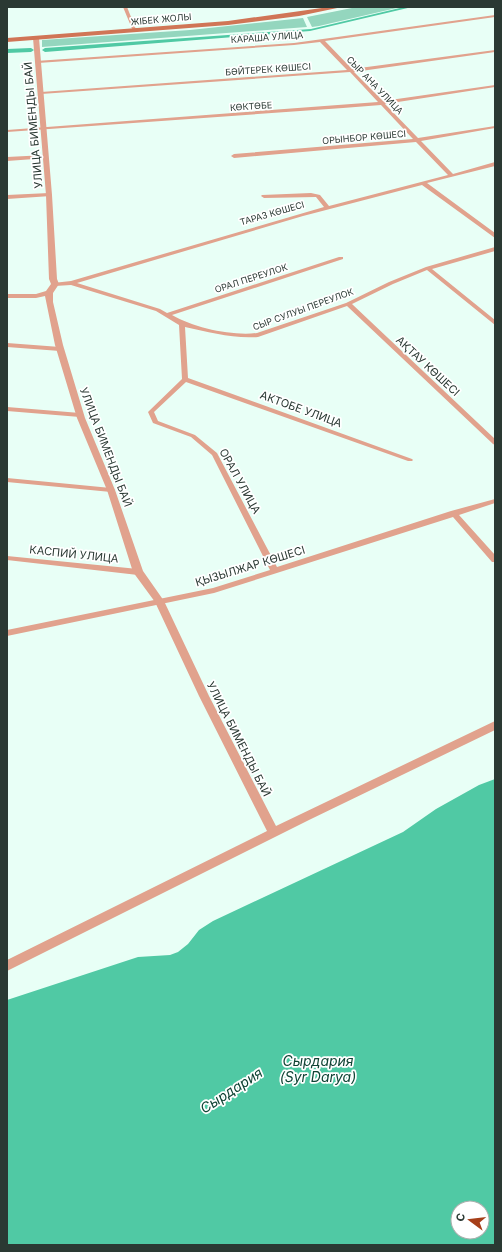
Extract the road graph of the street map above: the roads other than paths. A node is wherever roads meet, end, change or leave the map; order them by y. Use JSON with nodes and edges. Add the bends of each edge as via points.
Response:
{"nodes":[{"id":1,"x":125,"y":7,"type":"edge"},
{"id":2,"x":339,"y":7,"type":"edge"},
{"id":3,"x":495,"y":16,"type":"edge"},
{"id":4,"x":135,"y":31,"type":"junction"},
{"id":5,"x":36,"y":38,"type":"junction"},
{"id":6,"x":7,"y":40,"type":"edge"},
{"id":7,"x":321,"y":40,"type":"junction"},
{"id":8,"x":495,"y":51,"type":"edge"},
{"id":9,"x":38,"y":62,"type":"junction"},
{"id":10,"x":350,"y":71,"type":"junction"},
{"id":11,"x":495,"y":86,"type":"edge"},
{"id":12,"x":41,"y":94,"type":"junction"},
{"id":13,"x":382,"y":103,"type":"junction"},
{"id":14,"x":495,"y":128,"type":"edge"},
{"id":15,"x":44,"y":129,"type":"junction"},
{"id":16,"x":7,"y":131,"type":"edge"},
{"id":17,"x":417,"y":140,"type":"junction"},
{"id":18,"x":234,"y":156,"type":"dead end"},
{"id":19,"x":46,"y":157,"type":"junction"},
{"id":20,"x":7,"y":159,"type":"edge"},
{"id":21,"x":495,"y":164,"type":"edge"},
{"id":22,"x":451,"y":175,"type":"junction"},
{"id":23,"x":423,"y":183,"type":"junction"},
{"id":24,"x":49,"y":195,"type":"junction"},
{"id":25,"x":264,"y":196,"type":"dead end"},
{"id":26,"x":7,"y":197,"type":"edge"},
{"id":27,"x":328,"y":208,"type":"junction"},
{"id":28,"x":495,"y":236,"type":"edge"},
{"id":29,"x":495,"y":249,"type":"edge"},
{"id":30,"x":341,"y":258,"type":"dead end"},
{"id":31,"x":428,"y":268,"type":"junction"},
{"id":32,"x":71,"y":283,"type":"junction"},
{"id":33,"x":55,"y":284,"type":"junction"},
{"id":34,"x":49,"y":293,"type":"junction"},
{"id":35,"x":7,"y":296,"type":"edge"},
{"id":36,"x":348,"y":304,"type":"junction"},
{"id":37,"x":167,"y":315,"type":"junction"},
{"id":38,"x":495,"y":323,"type":"edge"},
{"id":39,"x":182,"y":324,"type":"junction"},
{"id":40,"x":7,"y":345,"type":"edge"},
{"id":41,"x":60,"y":349,"type":"junction"},
{"id":42,"x":185,"y":379,"type":"junction"},
{"id":43,"x":7,"y":409,"type":"edge"},
{"id":44,"x":80,"y":415,"type":"junction"},
{"id":45,"x":495,"y":443,"type":"edge"},
{"id":46,"x":410,"y":460,"type":"dead end"},
{"id":47,"x":7,"y":480,"type":"edge"},
{"id":48,"x":111,"y":490,"type":"junction"},
{"id":49,"x":495,"y":501,"type":"edge"},
{"id":50,"x":454,"y":513,"type":"junction"},
{"id":51,"x":7,"y":558,"type":"edge"},
{"id":52,"x":495,"y":560,"type":"edge"},
{"id":53,"x":275,"y":571,"type":"junction"},
{"id":54,"x":138,"y":572,"type":"junction"},
{"id":55,"x":159,"y":601,"type":"junction"},
{"id":56,"x":7,"y":633,"type":"edge"},
{"id":57,"x":495,"y":725,"type":"edge"},
{"id":58,"x":274,"y":833,"type":"junction"},
{"id":59,"x":7,"y":966,"type":"edge"}],
"edges":[{"from":1,"to":4,"type":"street"},
{"from":2,"to":4,"type":"main road","name":"ЖІБЕК ЖОЛЫ","via":[[243,21]]},
{"from":3,"to":7,"type":"street","name":"КАРАША УЛИЦА"},
{"from":4,"to":5,"type":"main road","name":"ЖІБЕК ЖОЛЫ"},
{"from":5,"to":6,"type":"main road","name":"ЖІБЕК ЖОЛЫ"},
{"from":5,"to":9,"type":"street","name":"УЛИЦА БИМЕНДЫ БАЙ"},
{"from":7,"to":9,"type":"street","name":"КАРАША УЛИЦА"},
{"from":7,"to":10,"type":"street","name":"СЫР АНА УЛИЦА"},
{"from":8,"to":10,"type":"street","name":"БӘЙТЕРЕК КӨШЕСІ"},
{"from":9,"to":12,"type":"street","name":"УЛИЦА БИМЕНДЫ БАЙ"},
{"from":10,"to":12,"type":"street","name":"БӘЙТЕРЕК КӨШЕСІ"},
{"from":10,"to":13,"type":"street","name":"СЫР АНА УЛИЦА"},
{"from":11,"to":13,"type":"street","name":"КӨКТӨБЕ"},
{"from":12,"to":15,"type":"street","name":"УЛИЦА БИМЕНДЫ БАЙ"},
{"from":13,"to":15,"type":"street","name":"КӨКТӨБЕ"},
{"from":13,"to":17,"type":"street","name":"СЫР АНА УЛИЦА"},
{"from":14,"to":17,"type":"street","name":"ОРЫНБОР КӨШЕСІ"},
{"from":15,"to":16,"type":"street","name":"КӨКТӨБЕ"},
{"from":15,"to":19,"type":"street","name":"УЛИЦА БИМЕНДЫ БАЙ"},
{"from":17,"to":18,"type":"street","name":"ОРЫНБОР КӨШЕСІ"},
{"from":17,"to":22,"type":"street","name":"СЫР АНА УЛИЦА"},
{"from":19,"to":20,"type":"street"},
{"from":19,"to":24,"type":"street","name":"УЛИЦА БИМЕНДЫ БАЙ"},
{"from":21,"to":22,"type":"street","name":"ТАРАЗ КӨШЕСІ"},
{"from":22,"to":23,"type":"street","name":"ТАРАЗ КӨШЕСІ"},
{"from":23,"to":27,"type":"street","name":"ТАРАЗ КӨШЕСІ"},
{"from":23,"to":28,"type":"street"},
{"from":24,"to":26,"type":"street"},
{"from":24,"to":33,"type":"street","name":"УЛИЦА БИМЕНДЫ БАЙ"},
{"from":25,"to":27,"type":"street","via":[[318,196]]},
{"from":27,"to":32,"type":"street","name":"ТАРАЗ КӨШЕСІ"},
{"from":29,"to":31,"type":"street","name":"СЫР СУЛУЫ ПЕРЕУЛОК"},
{"from":30,"to":37,"type":"street","name":"ОРАЛ ПЕРЕУЛОК"},
{"from":31,"to":36,"type":"street","name":"СЫР СУЛУЫ ПЕРЕУЛОК"},
{"from":31,"to":38,"type":"street"},
{"from":32,"to":33,"type":"street","name":"ТАРАЗ КӨШЕСІ"},
{"from":32,"to":37,"type":"street"},
{"from":33,"to":34,"type":"street"},
{"from":34,"to":35,"type":"street","via":[[36,296]]},
{"from":34,"to":41,"type":"street","name":"УЛИЦА БИМЕНДЫ БАЙ"},
{"from":36,"to":39,"type":"street","name":"СЫР СУЛУЫ ПЕРЕУЛОК","via":[[252,337]]},
{"from":36,"to":45,"type":"street","name":"АҚТАУ КӨШЕСІ"},
{"from":37,"to":39,"type":"street"},
{"from":39,"to":42,"type":"street"},
{"from":40,"to":41,"type":"street"},
{"from":41,"to":44,"type":"street","name":"УЛИЦА БИМЕНДЫ БАЙ"},
{"from":42,"to":46,"type":"street","name":"АКТОБЕ УЛИЦА"},
{"from":42,"to":53,"type":"street","name":"ОРАЛ УЛИЦА","via":[[152,412],[155,422],[193,436],[215,454]]},
{"from":43,"to":44,"type":"street"},
{"from":44,"to":48,"type":"street","name":"УЛИЦА БИМЕНДЫ БАЙ"},
{"from":47,"to":48,"type":"street"},
{"from":48,"to":54,"type":"street","name":"УЛИЦА БИМЕНДЫ БАЙ"},
{"from":49,"to":50,"type":"street","name":"ҚЫЗЫЛЖАР КӨШЕСІ"},
{"from":50,"to":52,"type":"street"},
{"from":50,"to":53,"type":"street","name":"ҚЫЗЫЛЖАР КӨШЕСІ"},
{"from":51,"to":54,"type":"street","name":"КАСПИЙ УЛИЦА"},
{"from":53,"to":55,"type":"street","name":"ҚЫЗЫЛЖАР КӨШЕСІ","via":[[214,590]]},
{"from":54,"to":55,"type":"street","name":"УЛИЦА БИМЕНДЫ БАЙ"},
{"from":55,"to":56,"type":"street","name":"ҚЫЗЫЛЖАР КӨШЕСІ"},
{"from":55,"to":58,"type":"street","name":"УЛИЦА БИМЕНДЫ БАЙ"},
{"from":57,"to":58,"type":"street"},
{"from":58,"to":59,"type":"street"}]}
